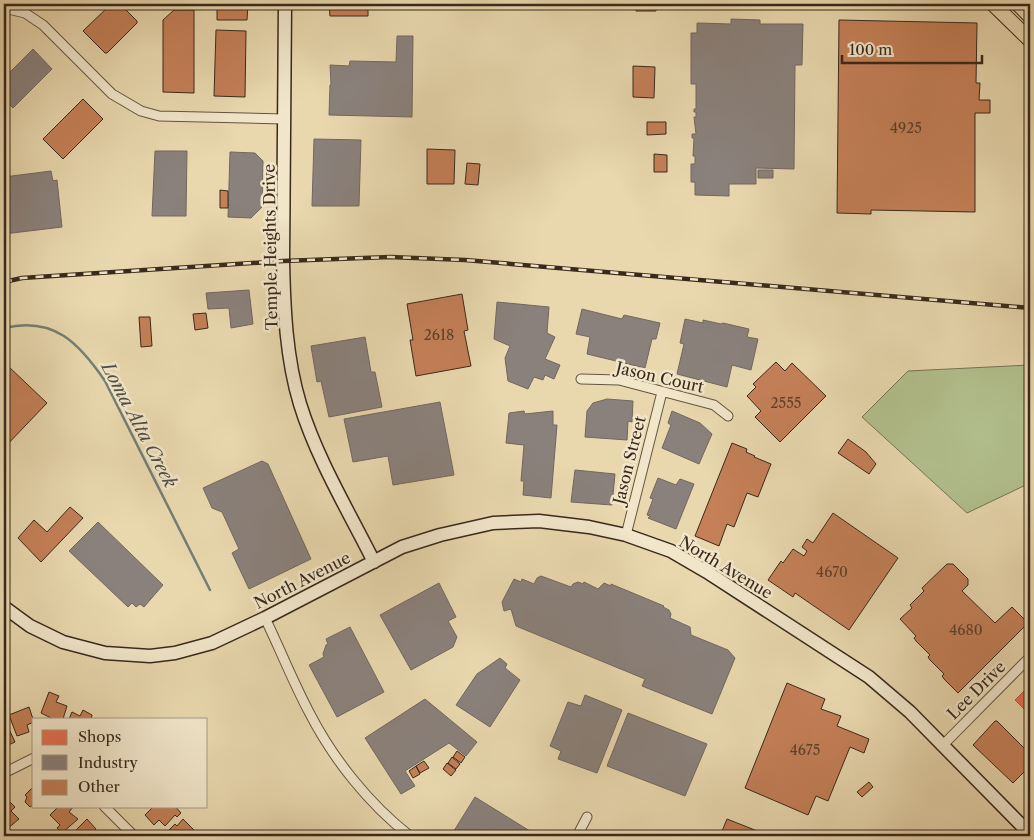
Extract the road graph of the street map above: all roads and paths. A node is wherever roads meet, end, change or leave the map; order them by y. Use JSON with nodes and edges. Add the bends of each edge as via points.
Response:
{"nodes":[{"id":1,"x":286,"y":4,"type":"edge"},
{"id":2,"x":993,"y":4,"type":"edge"},
{"id":3,"x":1018,"y":4,"type":"edge"},
{"id":4,"x":4,"y":8,"type":"edge"},
{"id":5,"x":1030,"y":16,"type":"edge"},
{"id":6,"x":1030,"y":40,"type":"edge"},
{"id":7,"x":284,"y":119,"type":"junction"},
{"id":8,"x":582,"y":379,"type":"dead end"},
{"id":9,"x":662,"y":392,"type":"junction"},
{"id":10,"x":728,"y":416,"type":"dead end"},
{"id":11,"x":626,"y":535,"type":"junction"},
{"id":12,"x":374,"y":562,"type":"junction"},
{"id":13,"x":4,"y":607,"type":"edge"},
{"id":14,"x":265,"y":618,"type":"junction"},
{"id":15,"x":1030,"y":657,"type":"edge"},
{"id":16,"x":943,"y":745,"type":"junction"},
{"id":17,"x":32,"y":759,"type":"edge"},
{"id":18,"x":4,"y":773,"type":"edge"},
{"id":19,"x":106,"y":808,"type":"edge"},
{"id":20,"x":587,"y":817,"type":"dead end"},
{"id":21,"x":1030,"y":834,"type":"edge"},
{"id":22,"x":134,"y":836,"type":"edge"},
{"id":23,"x":410,"y":836,"type":"edge"},
{"id":24,"x":577,"y":836,"type":"edge"}],
"edges":[{"from":1,"to":7,"type":"main road","name":"Temple Heights Drive"},
{"from":2,"to":6,"type":"main road"},
{"from":3,"to":5,"type":"main road"},
{"from":4,"to":7,"type":"street","via":[[25,13],[43,25],[112,94],[141,111],[159,116]]},
{"from":7,"to":12,"type":"main road","name":"Temple Heights Drive","via":[[284,303],[292,371],[300,404],[319,454]]},
{"from":8,"to":9,"type":"street","name":"Jason Court","via":[[619,380]]},
{"from":9,"to":10,"type":"street","name":"Jason Court","via":[[714,405]]},
{"from":9,"to":11,"type":"street","name":"Jason Street"},
{"from":11,"to":12,"type":"main road","name":"North Avenue","via":[[589,526],[539,521],[492,522],[402,547]]},
{"from":11,"to":16,"type":"main road","name":"North Avenue","via":[[671,551],[869,677]]},
{"from":12,"to":14,"type":"main road","name":"North Avenue"},
{"from":13,"to":14,"type":"main road","name":"North Avenue","via":[[30,626],[64,642],[105,653],[150,656],[212,643]]},
{"from":14,"to":23,"type":"street","via":[[310,713],[344,768],[379,808]]},
{"from":15,"to":16,"type":"street","name":"Lee Drive"},
{"from":16,"to":21,"type":"main road","name":"North Avenue"},
{"from":17,"to":18,"type":"street"},
{"from":19,"to":22,"type":"street"},
{"from":20,"to":24,"type":"street"}]}
